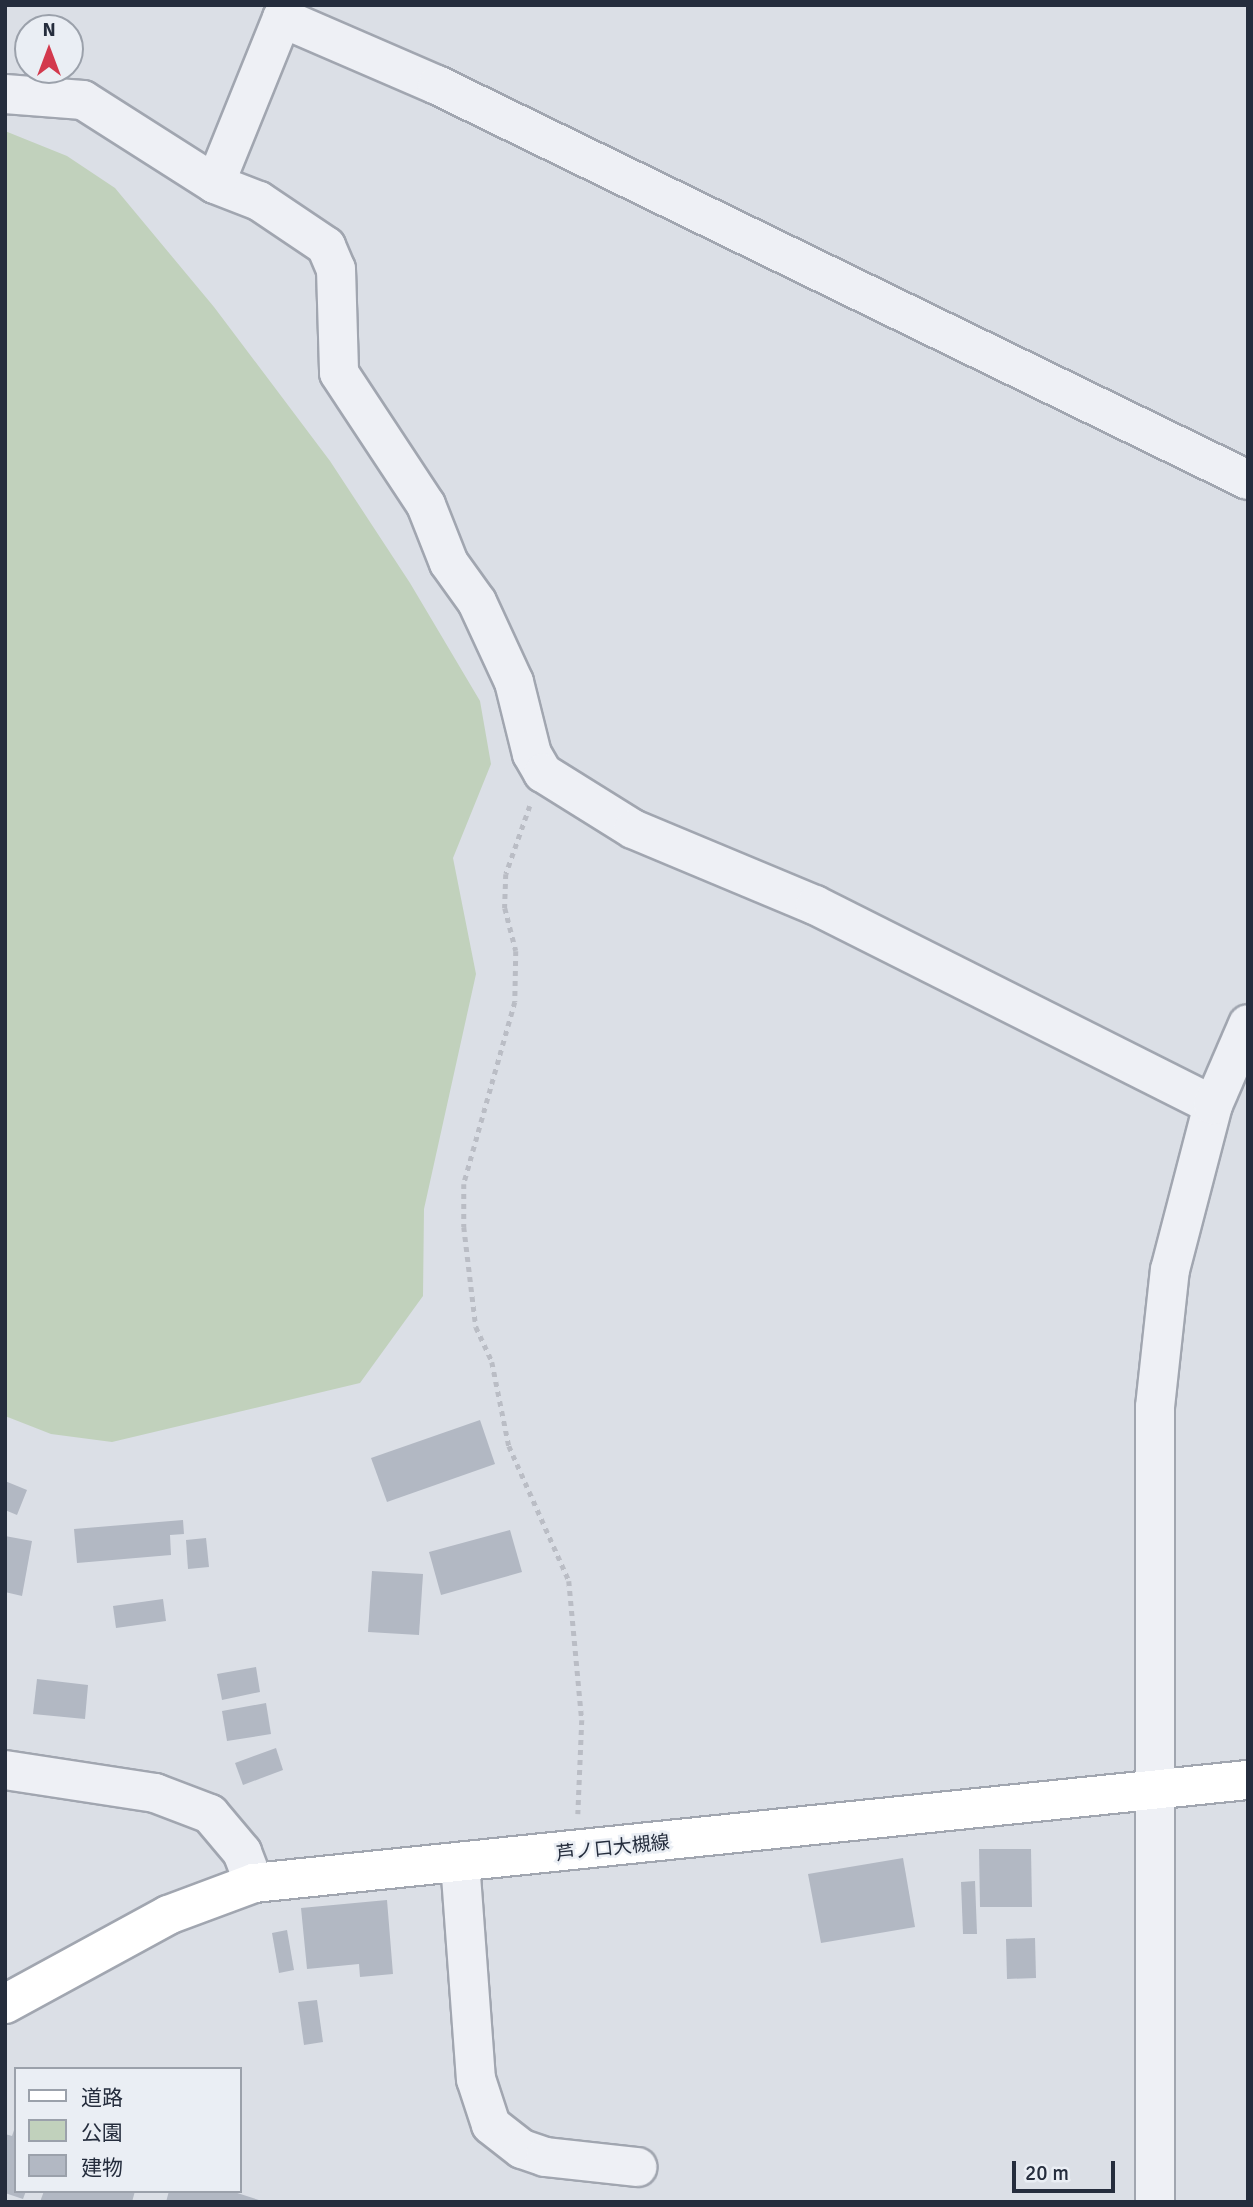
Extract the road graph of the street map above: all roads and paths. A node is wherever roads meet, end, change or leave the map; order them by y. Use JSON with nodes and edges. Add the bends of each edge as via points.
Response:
{"nodes":[{"id":1,"x":5,"y":94,"type":"edge"},
{"id":2,"x":215,"y":184,"type":"junction"},
{"id":3,"x":1248,"y":480,"type":"edge"},
{"id":4,"x":543,"y":772,"type":"junction"},
{"id":5,"x":1248,"y":1024,"type":"edge"},
{"id":6,"x":1213,"y":1105,"type":"junction"},
{"id":7,"x":5,"y":1770,"type":"edge"},
{"id":8,"x":1248,"y":1780,"type":"edge"},
{"id":9,"x":1158,"y":1790,"type":"junction"},
{"id":10,"x":575,"y":1853,"type":"junction"},
{"id":11,"x":460,"y":1862,"type":"junction"},
{"id":12,"x":254,"y":1883,"type":"junction"},
{"id":13,"x":5,"y":2004,"type":"edge"},
{"id":14,"x":637,"y":2167,"type":"dead end"},
{"id":15,"x":1155,"y":2202,"type":"edge"}],
"edges":[{"from":1,"to":2,"type":"street","via":[[83,100]]},
{"from":2,"to":3,"type":"street","via":[[282,18],[437,85]]},
{"from":2,"to":4,"type":"street","via":[[260,201],[326,246],[336,269],[339,373],[426,505],[449,563],[477,602],[514,682],[532,754]]},
{"from":4,"to":6,"type":"street","via":[[633,829],[815,905]]},
{"from":4,"to":10,"type":"path","via":[[506,874],[505,908],[516,951],[514,1002],[464,1184],[464,1227],[476,1327],[492,1362],[509,1446],[569,1581],[582,1720]]},
{"from":5,"to":6,"type":"street"},
{"from":6,"to":9,"type":"street","via":[[1170,1270],[1155,1406]]},
{"from":7,"to":12,"type":"street","via":[[155,1793],[210,1814],[242,1852]]},
{"from":8,"to":9,"type":"main road","name":"芦ノ口大槻線"},
{"from":9,"to":10,"type":"main road","name":"芦ノ口大槻線"},
{"from":9,"to":15,"type":"street"},
{"from":10,"to":11,"type":"main road","name":"芦ノ口大槻線"},
{"from":11,"to":12,"type":"main road","name":"芦ノ口大槻線"},
{"from":11,"to":14,"type":"street","via":[[476,2079],[491,2124],[522,2149],[545,2157]]},
{"from":12,"to":13,"type":"main road","name":"芦ノ口大槻線","via":[[168,1915]]}]}
